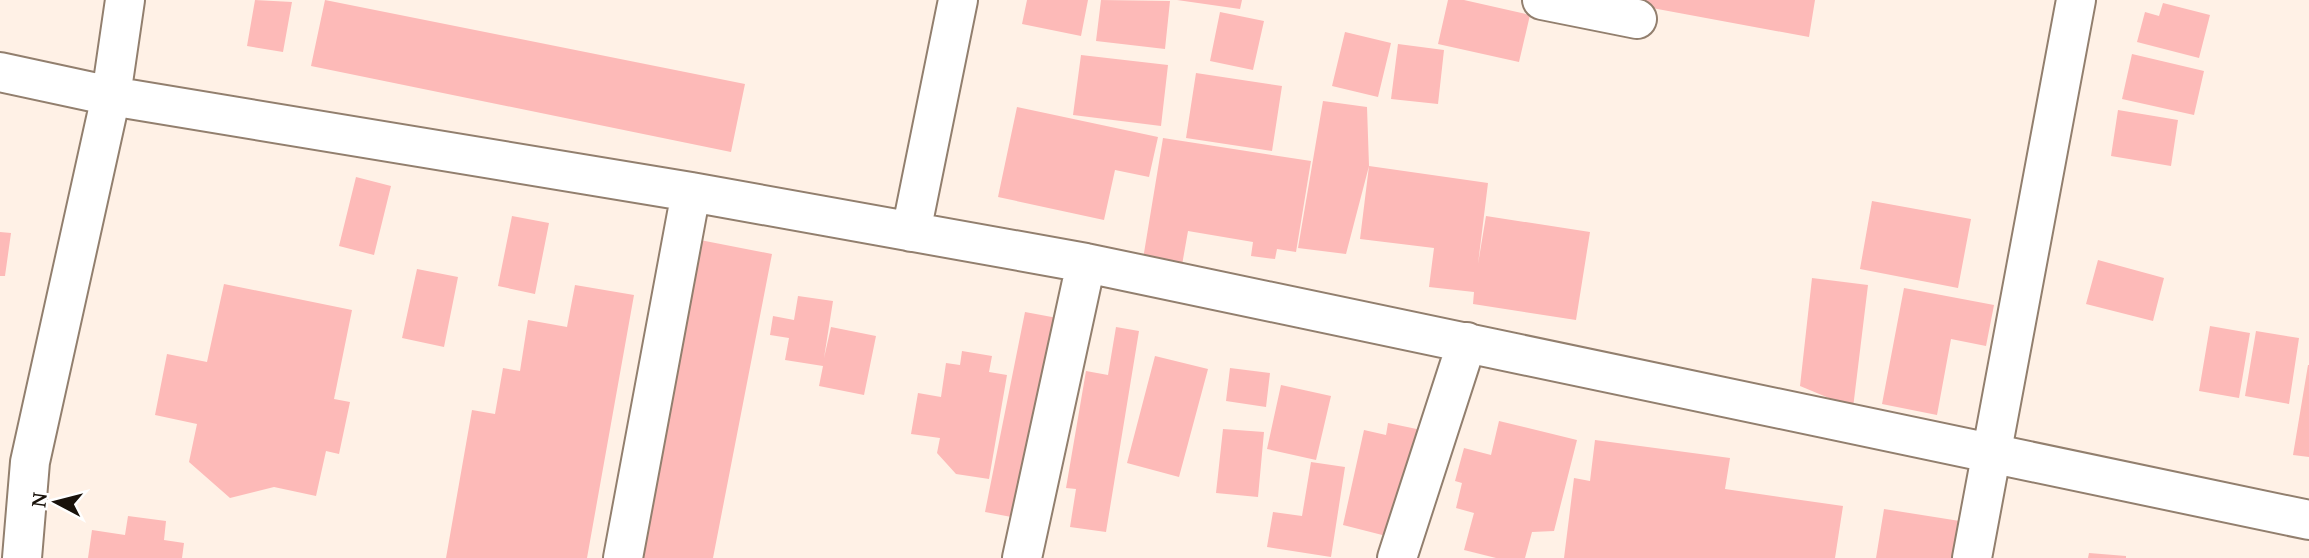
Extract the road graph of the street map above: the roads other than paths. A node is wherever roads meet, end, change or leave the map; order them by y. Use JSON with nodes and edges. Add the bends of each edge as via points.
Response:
{"nodes":[{"id":1,"x":125,"y":0,"type":"edge"},
{"id":2,"x":958,"y":0,"type":"edge"},
{"id":3,"x":1542,"y":0,"type":"edge"},
{"id":4,"x":2076,"y":0,"type":"edge"},
{"id":5,"x":1637,"y":19,"type":"dead end"},
{"id":6,"x":0,"y":72,"type":"edge"},
{"id":7,"x":111,"y":96,"type":"junction"},
{"id":8,"x":691,"y":191,"type":"junction"},
{"id":9,"x":911,"y":232,"type":"junction"},
{"id":10,"x":1086,"y":263,"type":"junction"},
{"id":11,"x":1467,"y":342,"type":"junction"},
{"id":12,"x":1992,"y":453,"type":"junction"},
{"id":13,"x":2309,"y":520,"type":"edge"},
{"id":14,"x":22,"y":558,"type":"edge"},
{"id":15,"x":623,"y":558,"type":"edge"},
{"id":16,"x":1022,"y":558,"type":"edge"},
{"id":17,"x":1397,"y":558,"type":"edge"},
{"id":18,"x":1972,"y":558,"type":"edge"}],
"edges":[{"from":1,"to":7,"type":"street"},
{"from":2,"to":9,"type":"street"},
{"from":3,"to":5,"type":"street"},
{"from":4,"to":12,"type":"street"},
{"from":6,"to":7,"type":"street"},
{"from":7,"to":8,"type":"street"},
{"from":7,"to":14,"type":"street","via":[[30,463]]},
{"from":8,"to":9,"type":"street"},
{"from":8,"to":15,"type":"street"},
{"from":9,"to":10,"type":"street"},
{"from":10,"to":11,"type":"street"},
{"from":10,"to":16,"type":"street"},
{"from":11,"to":12,"type":"street"},
{"from":11,"to":17,"type":"street"},
{"from":12,"to":13,"type":"street"},
{"from":12,"to":18,"type":"street"}]}
